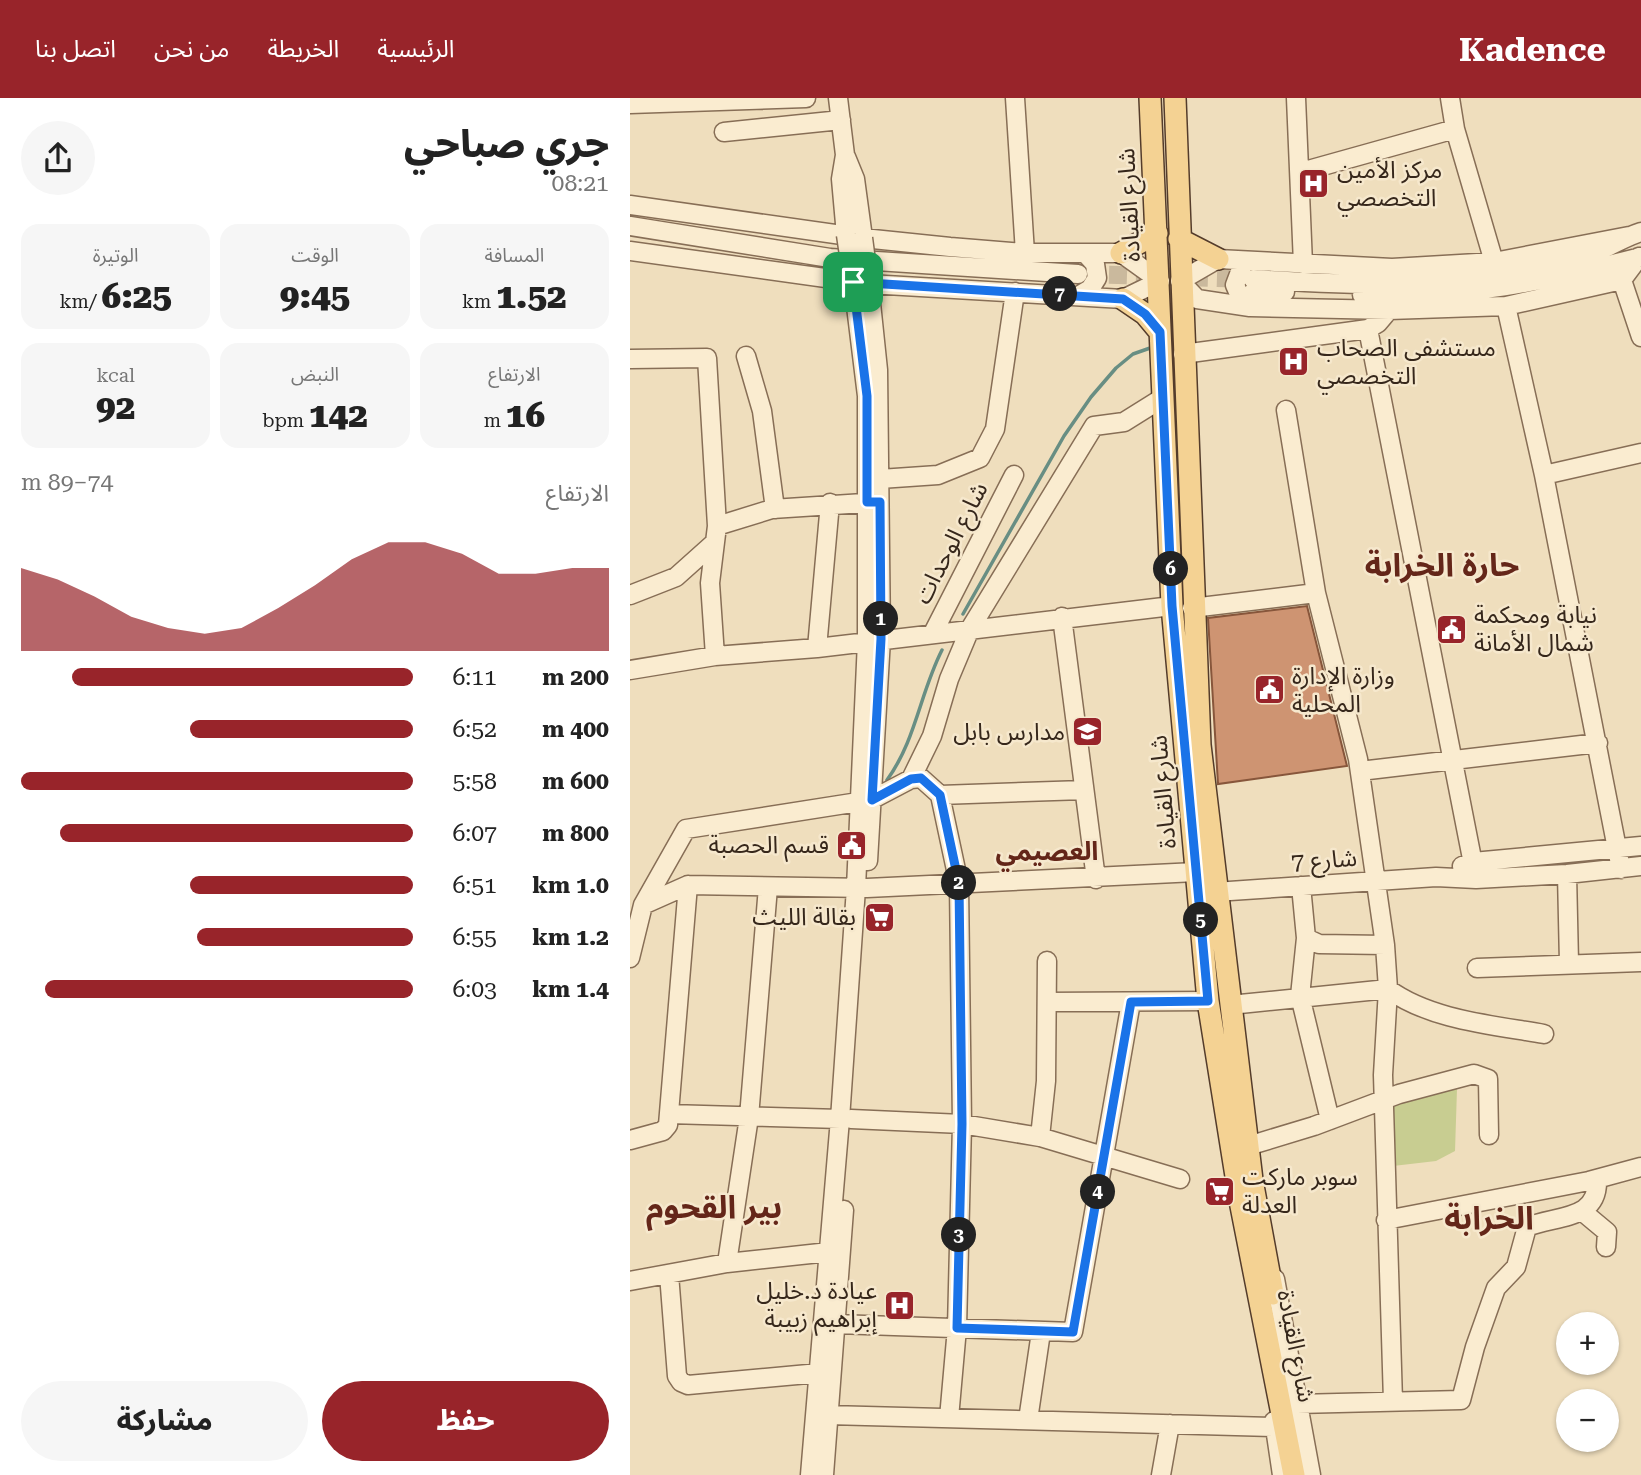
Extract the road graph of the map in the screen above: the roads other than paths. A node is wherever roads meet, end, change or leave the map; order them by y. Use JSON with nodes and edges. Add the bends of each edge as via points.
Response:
{"nodes":[{"id":1,"x":806,"y":98,"type":"edge"},
{"id":2,"x":838,"y":98,"type":"edge"},
{"id":3,"x":1015,"y":98,"type":"edge"},
{"id":4,"x":1150,"y":98,"type":"edge"},
{"id":5,"x":1174,"y":98,"type":"edge"},
{"id":6,"x":1296,"y":98,"type":"edge"},
{"id":7,"x":1450,"y":98,"type":"edge"},
{"id":8,"x":714,"y":100,"type":"edge"},
{"id":9,"x":630,"y":104,"type":"edge"},
{"id":10,"x":841,"y":120,"type":"junction"},
{"id":11,"x":1455,"y":129,"type":"junction"},
{"id":12,"x":724,"y":132,"type":"dead end"},
{"id":13,"x":1301,"y":172,"type":"junction"},
{"id":14,"x":630,"y":205,"type":"edge"},
{"id":15,"x":630,"y":226,"type":"edge"},
{"id":16,"x":1157,"y":233,"type":"junction"},
{"id":17,"x":1635,"y":234,"type":"edge"},
{"id":18,"x":855,"y":237,"type":"junction"},
{"id":19,"x":630,"y":239,"type":"edge"},
{"id":20,"x":1179,"y":239,"type":"junction"},
{"id":21,"x":630,"y":251,"type":"edge"},
{"id":22,"x":1025,"y":253,"type":"junction"},
{"id":23,"x":1085,"y":253,"type":"junction"},
{"id":24,"x":1121,"y":253,"type":"junction"},
{"id":25,"x":1640,"y":257,"type":"edge"},
{"id":26,"x":1218,"y":258,"type":"junction"},
{"id":27,"x":1244,"y":261,"type":"junction"},
{"id":28,"x":1494,"y":262,"type":"junction"},
{"id":29,"x":1303,"y":264,"type":"junction"},
{"id":30,"x":1622,"y":280,"type":"junction"},
{"id":31,"x":1170,"y":281,"type":"junction"},
{"id":32,"x":861,"y":283,"type":"junction"},
{"id":33,"x":1079,"y":284,"type":"junction"},
{"id":34,"x":1015,"y":292,"type":"junction"},
{"id":35,"x":1252,"y":292,"type":"junction"},
{"id":36,"x":1123,"y":299,"type":"junction"},
{"id":37,"x":1506,"y":306,"type":"junction"},
{"id":38,"x":1389,"y":310,"type":"junction"},
{"id":39,"x":1368,"y":329,"type":"junction"},
{"id":40,"x":1160,"y":332,"type":"junction"},
{"id":41,"x":1641,"y":337,"type":"edge"},
{"id":42,"x":1183,"y":354,"type":"junction"},
{"id":43,"x":746,"y":356,"type":"dead end"},
{"id":44,"x":630,"y":359,"type":"edge"},
{"id":45,"x":1164,"y":397,"type":"junction"},
{"id":46,"x":1286,"y":410,"type":"dead end"},
{"id":47,"x":1641,"y":453,"type":"edge"},
{"id":48,"x":1014,"y":475,"type":"dead end"},
{"id":49,"x":1544,"y":475,"type":"junction"},
{"id":50,"x":880,"y":479,"type":"junction"},
{"id":51,"x":873,"y":502,"type":"junction"},
{"id":52,"x":831,"y":503,"type":"junction"},
{"id":53,"x":775,"y":509,"type":"junction"},
{"id":54,"x":716,"y":534,"type":"junction"},
{"id":55,"x":1316,"y":593,"type":"junction"},
{"id":56,"x":630,"y":595,"type":"edge"},
{"id":57,"x":1182,"y":607,"type":"junction"},
{"id":58,"x":1062,"y":617,"type":"junction"},
{"id":59,"x":970,"y":629,"type":"junction"},
{"id":60,"x":933,"y":633,"type":"junction"},
{"id":61,"x":874,"y":640,"type":"junction"},
{"id":62,"x":817,"y":648,"type":"junction"},
{"id":63,"x":715,"y":656,"type":"junction"},
{"id":64,"x":630,"y":670,"type":"edge"},
{"id":65,"x":1598,"y":743,"type":"junction"},
{"id":66,"x":1456,"y":762,"type":"junction"},
{"id":67,"x":1360,"y":771,"type":"junction"},
{"id":68,"x":911,"y":779,"type":"junction"},
{"id":69,"x":1084,"y":790,"type":"junction"},
{"id":70,"x":940,"y":795,"type":"junction"},
{"id":71,"x":865,"y":800,"type":"junction"},
{"id":72,"x":1641,"y":846,"type":"edge"},
{"id":73,"x":1619,"y":848,"type":"junction"},
{"id":74,"x":1641,"y":866,"type":"edge"},
{"id":75,"x":1621,"y":869,"type":"junction"},
{"id":76,"x":1475,"y":870,"type":"junction"},
{"id":77,"x":1196,"y":872,"type":"junction"},
{"id":78,"x":1567,"y":874,"type":"junction"},
{"id":79,"x":1096,"y":879,"type":"junction"},
{"id":80,"x":1376,"y":881,"type":"junction"},
{"id":81,"x":959,"y":884,"type":"junction"},
{"id":82,"x":688,"y":885,"type":"junction"},
{"id":83,"x":1301,"y":886,"type":"junction"},
{"id":84,"x":768,"y":887,"type":"junction"},
{"id":85,"x":861,"y":888,"type":"junction"},
{"id":86,"x":1215,"y":892,"type":"junction"},
{"id":87,"x":643,"y":905,"type":"junction"},
{"id":88,"x":1306,"y":938,"type":"junction"},
{"id":89,"x":1385,"y":945,"type":"junction"},
{"id":90,"x":630,"y":958,"type":"edge"},
{"id":91,"x":1047,"y":961,"type":"dead end"},
{"id":92,"x":1641,"y":962,"type":"edge"},
{"id":93,"x":1569,"y":963,"type":"junction"},
{"id":94,"x":1477,"y":968,"type":"dead end"},
{"id":95,"x":1388,"y":989,"type":"junction"},
{"id":96,"x":1300,"y":996,"type":"junction"},
{"id":97,"x":1208,"y":1001,"type":"junction"},
{"id":98,"x":1048,"y":1002,"type":"junction"},
{"id":99,"x":1131,"y":1002,"type":"junction"},
{"id":100,"x":1230,"y":1005,"type":"junction"},
{"id":101,"x":1544,"y":1034,"type":"dead end"},
{"id":102,"x":1385,"y":1099,"type":"junction"},
{"id":103,"x":669,"y":1114,"type":"junction"},
{"id":104,"x":749,"y":1117,"type":"junction"},
{"id":105,"x":845,"y":1119,"type":"junction"},
{"id":106,"x":1330,"y":1121,"type":"junction"},
{"id":107,"x":962,"y":1124,"type":"junction"},
{"id":108,"x":1489,"y":1135,"type":"dead end"},
{"id":109,"x":1040,"y":1137,"type":"junction"},
{"id":110,"x":630,"y":1140,"type":"edge"},
{"id":111,"x":1248,"y":1146,"type":"junction"},
{"id":112,"x":1105,"y":1156,"type":"junction"},
{"id":113,"x":1641,"y":1167,"type":"edge"},
{"id":114,"x":1180,"y":1179,"type":"dead end"},
{"id":115,"x":1597,"y":1179,"type":"junction"},
{"id":116,"x":1245,"y":1182,"type":"junction"},
{"id":117,"x":1583,"y":1212,"type":"junction"},
{"id":118,"x":1386,"y":1220,"type":"junction"},
{"id":119,"x":1606,"y":1247,"type":"dead end"},
{"id":120,"x":829,"y":1252,"type":"junction"},
{"id":121,"x":727,"y":1263,"type":"junction"},
{"id":122,"x":669,"y":1274,"type":"junction"},
{"id":123,"x":630,"y":1281,"type":"edge"},
{"id":124,"x":836,"y":1324,"type":"junction"},
{"id":125,"x":957,"y":1328,"type":"junction"},
{"id":126,"x":1041,"y":1332,"type":"junction"},
{"id":127,"x":819,"y":1373,"type":"junction"},
{"id":128,"x":1393,"y":1401,"type":"junction"},
{"id":129,"x":1287,"y":1411,"type":"junction"},
{"id":130,"x":828,"y":1415,"type":"junction"},
{"id":131,"x":949,"y":1418,"type":"junction"},
{"id":132,"x":1028,"y":1420,"type":"junction"},
{"id":133,"x":1170,"y":1424,"type":"junction"},
{"id":134,"x":810,"y":1475,"type":"edge"},
{"id":135,"x":824,"y":1475,"type":"edge"},
{"id":136,"x":1161,"y":1475,"type":"edge"},
{"id":137,"x":1282,"y":1475,"type":"edge"},
{"id":138,"x":1294,"y":1475,"type":"edge"},
{"id":139,"x":1308,"y":1475,"type":"edge"}],
"edges":[{"from":1,"to":8,"type":"street"},
{"from":2,"to":10,"type":"street"},
{"from":3,"to":22,"type":"street"},
{"from":4,"to":16,"type":"main road","name":"شارع القيادة"},
{"from":5,"to":20,"type":"main road","name":"شارع القيادة"},
{"from":6,"to":13,"type":"street"},
{"from":7,"to":11,"type":"street"},
{"from":8,"to":9,"type":"street"},
{"from":10,"to":12,"type":"street"},
{"from":10,"to":18,"type":"street","via":[[845,155],[841,179]]},
{"from":11,"to":13,"type":"street"},
{"from":11,"to":28,"type":"street"},
{"from":13,"to":29,"type":"street"},
{"from":14,"to":18,"type":"street"},
{"from":15,"to":33,"type":"street","via":[[831,258]]},
{"from":16,"to":24,"type":"main road"},
{"from":16,"to":31,"type":"main road","name":"شارع القيادة"},
{"from":17,"to":28,"type":"street"},
{"from":17,"to":35,"type":"street","via":[[1577,260],[1466,281],[1339,284]]},
{"from":18,"to":22,"type":"street"},
{"from":18,"to":32,"type":"street","bridge":true},
{"from":19,"to":33,"type":"street","via":[[836,267]]},
{"from":20,"to":26,"type":"main road"},
{"from":20,"to":31,"type":"main road","name":"شارع القيادة"},
{"from":21,"to":32,"type":"street"},
{"from":22,"to":23,"type":"street"},
{"from":23,"to":24,"type":"street"},
{"from":23,"to":33,"type":"street","via":[[1095,264],[1097,278],[1090,289]]},
{"from":24,"to":31,"type":"street"},
{"from":25,"to":30,"type":"street"},
{"from":25,"to":35,"type":"street","via":[[1523,285],[1417,298]]},
{"from":26,"to":27,"type":"street"},
{"from":26,"to":31,"type":"street"},
{"from":27,"to":29,"type":"street"},
{"from":27,"to":35,"type":"street","via":[[1235,285],[1242,301]]},
{"from":28,"to":29,"type":"street","via":[[1392,268]]},
{"from":30,"to":37,"type":"street"},
{"from":30,"to":41,"type":"street"},
{"from":31,"to":35,"type":"street","via":[[1197,299]]},
{"from":31,"to":36,"type":"street"},
{"from":31,"to":40,"type":"main road","name":"شارع القيادة"},
{"from":31,"to":42,"type":"main road","name":"شارع القيادة"},
{"from":32,"to":34,"type":"street"},
{"from":32,"to":50,"type":"street","via":[[878,370]]},
{"from":32,"to":51,"type":"street"},
{"from":33,"to":34,"type":"street"},
{"from":33,"to":36,"type":"street"},
{"from":34,"to":50,"type":"street","via":[[995,429],[980,458],[938,475]]},
{"from":35,"to":38,"type":"street"},
{"from":36,"to":40,"type":"main road"},
{"from":37,"to":38,"type":"street"},
{"from":37,"to":49,"type":"street"},
{"from":38,"to":39,"type":"street"},
{"from":39,"to":42,"type":"street"},
{"from":39,"to":66,"type":"street"},
{"from":40,"to":45,"type":"main road","name":"شارع القيادة"},
{"from":42,"to":57,"type":"main road","name":"شارع القيادة"},
{"from":43,"to":53,"type":"street","via":[[762,411]]},
{"from":44,"to":54,"type":"street","via":[[707,358]]},
{"from":45,"to":57,"type":"main road","name":"شارع القيادة"},
{"from":45,"to":59,"type":"street","via":[[1124,422],[1094,426]]},
{"from":46,"to":55,"type":"street"},
{"from":47,"to":49,"type":"street"},
{"from":48,"to":60,"type":"street","name":"شارع الوحدات"},
{"from":49,"to":65,"type":"street"},
{"from":50,"to":51,"type":"street"},
{"from":51,"to":52,"type":"street"},
{"from":51,"to":61,"type":"street"},
{"from":52,"to":53,"type":"street"},
{"from":52,"to":62,"type":"street"},
{"from":53,"to":54,"type":"street"},
{"from":54,"to":56,"type":"street","via":[[676,577]]},
{"from":54,"to":63,"type":"street","via":[[710,583]]},
{"from":55,"to":57,"type":"street"},
{"from":55,"to":67,"type":"street"},
{"from":57,"to":58,"type":"street"},
{"from":57,"to":77,"type":"main road","name":"شارع القيادة"},
{"from":57,"to":86,"type":"main road","name":"شارع القيادة"},
{"from":58,"to":59,"type":"street"},
{"from":58,"to":69,"type":"street"},
{"from":59,"to":60,"type":"street"},
{"from":59,"to":68,"type":"street","via":[[932,736]]},
{"from":60,"to":61,"type":"street"},
{"from":61,"to":62,"type":"street"},
{"from":61,"to":71,"type":"street"},
{"from":62,"to":63,"type":"street"},
{"from":63,"to":64,"type":"street"},
{"from":65,"to":66,"type":"street"},
{"from":65,"to":73,"type":"street"},
{"from":66,"to":67,"type":"street"},
{"from":66,"to":76,"type":"street"},
{"from":67,"to":80,"type":"street"},
{"from":68,"to":70,"type":"street","via":[[921,778]]},
{"from":68,"to":71,"type":"street"},
{"from":69,"to":70,"type":"street"},
{"from":69,"to":79,"type":"street"},
{"from":70,"to":81,"type":"street"},
{"from":71,"to":85,"type":"street"},
{"from":71,"to":87,"type":"street","via":[[686,829]]},
{"from":72,"to":73,"type":"street","name":"شارع 7"},
{"from":73,"to":75,"type":"street"},
{"from":73,"to":76,"type":"street","name":"شارع 7"},
{"from":74,"to":75,"type":"street","name":"شارع 7"},
{"from":75,"to":78,"type":"street","name":"شارع 7"},
{"from":76,"to":78,"type":"street","name":"شارع 7"},
{"from":76,"to":80,"type":"street","name":"شارع 7"},
{"from":77,"to":79,"type":"street"},
{"from":77,"to":97,"type":"main road","name":"شارع القيادة"},
{"from":78,"to":93,"type":"street"},
{"from":79,"to":81,"type":"street"},
{"from":80,"to":83,"type":"street","name":"شارع 7"},
{"from":80,"to":89,"type":"street"},
{"from":81,"to":85,"type":"street"},
{"from":81,"to":107,"type":"street"},
{"from":82,"to":84,"type":"street"},
{"from":82,"to":87,"type":"street"},
{"from":82,"to":103,"type":"street"},
{"from":83,"to":86,"type":"street","name":"شارع 7"},
{"from":83,"to":88,"type":"street"},
{"from":84,"to":85,"type":"street"},
{"from":84,"to":104,"type":"street"},
{"from":85,"to":105,"type":"street"},
{"from":86,"to":100,"type":"main road","name":"شارع القيادة"},
{"from":87,"to":90,"type":"street"},
{"from":88,"to":89,"type":"street","via":[[1319,944]]},
{"from":88,"to":96,"type":"street"},
{"from":89,"to":95,"type":"street"},
{"from":91,"to":98,"type":"street"},
{"from":92,"to":93,"type":"street"},
{"from":93,"to":94,"type":"street"},
{"from":95,"to":96,"type":"street"},
{"from":95,"to":101,"type":"street","via":[[1403,1000],[1469,1021]]},
{"from":95,"to":102,"type":"street"},
{"from":96,"to":100,"type":"street"},
{"from":96,"to":106,"type":"street"},
{"from":97,"to":99,"type":"street"},
{"from":97,"to":116,"type":"main road","name":"شارع القيادة"},
{"from":98,"to":99,"type":"street"},
{"from":98,"to":109,"type":"street"},
{"from":99,"to":112,"type":"street"},
{"from":100,"to":111,"type":"main road","name":"شارع القيادة"},
{"from":102,"to":106,"type":"street"},
{"from":102,"to":108,"type":"street","via":[[1474,1074],[1488,1079]]},
{"from":102,"to":118,"type":"street"},
{"from":103,"to":104,"type":"street"},
{"from":103,"to":110,"type":"street","via":[[663,1131]]},
{"from":104,"to":105,"type":"street"},
{"from":104,"to":121,"type":"street"},
{"from":105,"to":107,"type":"street"},
{"from":105,"to":120,"type":"street"},
{"from":105,"to":124,"type":"street"},
{"from":106,"to":111,"type":"street"},
{"from":107,"to":109,"type":"street"},
{"from":107,"to":125,"type":"street"},
{"from":109,"to":112,"type":"street"},
{"from":111,"to":116,"type":"main road","name":"شارع القيادة"},
{"from":112,"to":114,"type":"street"},
{"from":112,"to":126,"type":"street","via":[[1073,1332]]},
{"from":113,"to":115,"type":"street"},
{"from":115,"to":117,"type":"street","via":[[1595,1201]]},
{"from":115,"to":118,"type":"street"},
{"from":116,"to":129,"type":"main road","name":"شارع القيادة"},
{"from":117,"to":119,"type":"street","via":[[1607,1233]]},
{"from":117,"to":128,"type":"street","via":[[1527,1227],[1516,1267],[1496,1287],[1461,1400]]},
{"from":118,"to":128,"type":"street"},
{"from":120,"to":121,"type":"street"},
{"from":120,"to":127,"type":"street"},
{"from":121,"to":122,"type":"street"},
{"from":122,"to":123,"type":"street"},
{"from":122,"to":127,"type":"street","via":[[677,1376],[684,1384]]},
{"from":124,"to":125,"type":"street"},
{"from":124,"to":130,"type":"street"},
{"from":125,"to":126,"type":"street"},
{"from":125,"to":131,"type":"street"},
{"from":126,"to":132,"type":"street"},
{"from":127,"to":134,"type":"street"},
{"from":128,"to":129,"type":"street"},
{"from":129,"to":133,"type":"street"},
{"from":129,"to":137,"type":"street"},
{"from":129,"to":138,"type":"main road","name":"شارع القيادة"},
{"from":129,"to":139,"type":"main road","name":"شارع القيادة"},
{"from":130,"to":131,"type":"street"},
{"from":130,"to":135,"type":"street"},
{"from":131,"to":132,"type":"street"},
{"from":132,"to":133,"type":"street"},
{"from":133,"to":136,"type":"street"}]}
